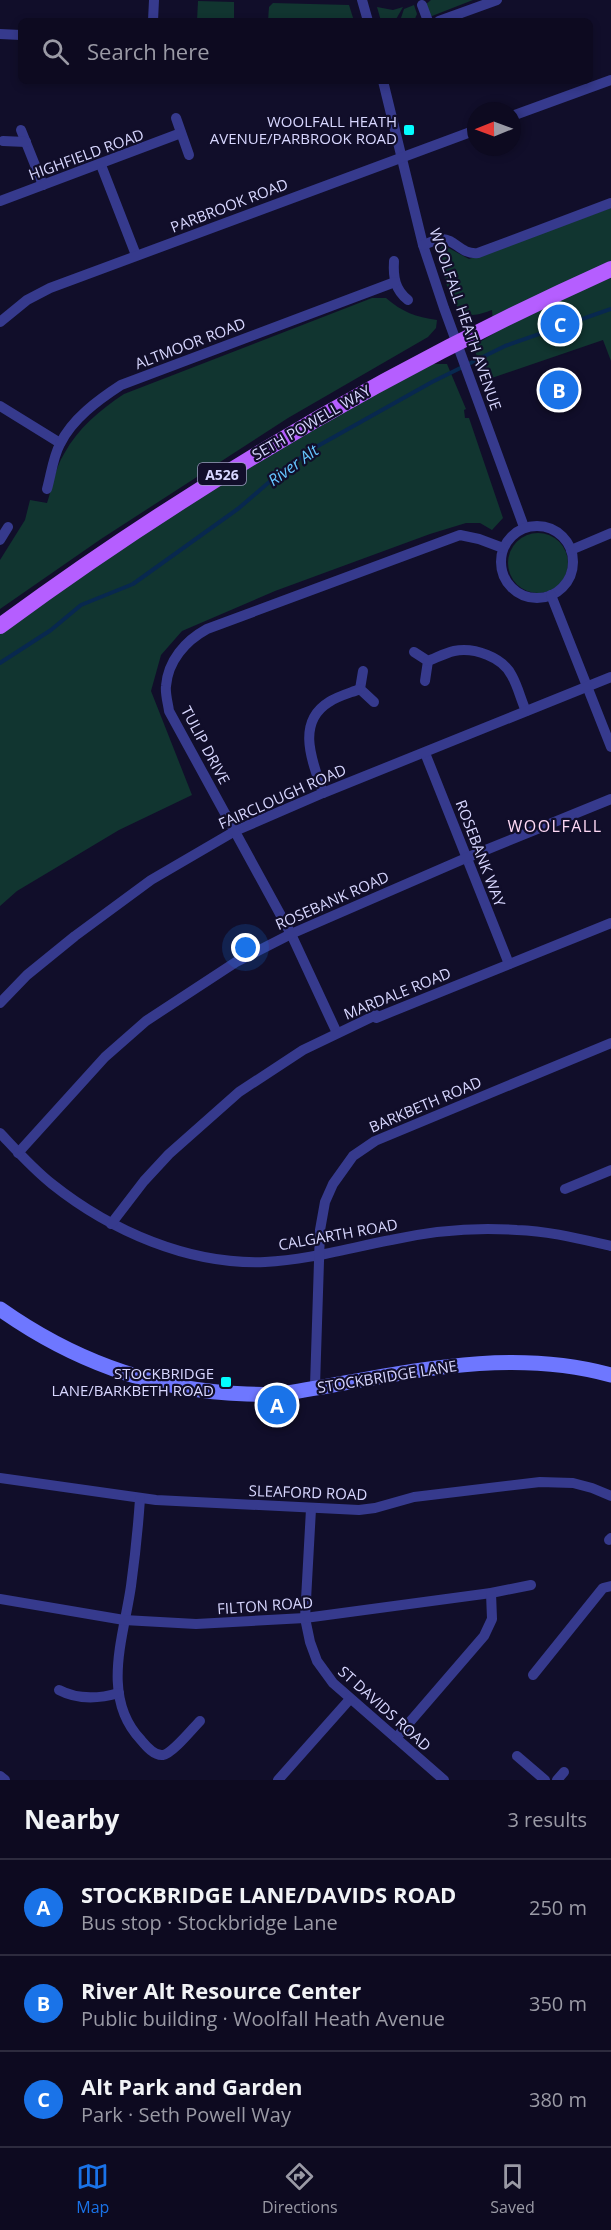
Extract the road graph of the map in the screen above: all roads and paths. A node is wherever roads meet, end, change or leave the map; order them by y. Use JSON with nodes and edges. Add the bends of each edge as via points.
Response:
{"nodes":[{"id":1,"x":154,"y":0,"type":"edge"},
{"id":2,"x":362,"y":0,"type":"edge"},
{"id":3,"x":497,"y":0,"type":"edge"},
{"id":4,"x":423,"y":5,"type":"dead end"},
{"id":5,"x":153,"y":18,"type":"edge"},
{"id":6,"x":367,"y":18,"type":"edge"},
{"id":7,"x":427,"y":18,"type":"edge"},
{"id":8,"x":448,"y":18,"type":"edge"},
{"id":9,"x":0,"y":34,"type":"edge"},
{"id":10,"x":18,"y":35,"type":"edge"},
{"id":11,"x":611,"y":80,"type":"edge"},
{"id":12,"x":384,"y":84,"type":"edge"},
{"id":13,"x":521,"y":113,"type":"edge"},
{"id":14,"x":176,"y":118,"type":"dead end"},
{"id":15,"x":21,"y":130,"type":"dead end"},
{"id":16,"x":182,"y":133,"type":"junction"},
{"id":17,"x":467,"y":133,"type":"edge"},
{"id":18,"x":3,"y":141,"type":"dead end"},
{"id":19,"x":26,"y":142,"type":"junction"},
{"id":20,"x":189,"y":155,"type":"dead end"},
{"id":21,"x":401,"y":156,"type":"junction"},
{"id":22,"x":101,"y":165,"type":"junction"},
{"id":23,"x":43,"y":185,"type":"junction"},
{"id":24,"x":0,"y":201,"type":"edge"},
{"id":25,"x":611,"y":203,"type":"edge"},
{"id":26,"x":423,"y":245,"type":"junction"},
{"id":27,"x":136,"y":255,"type":"junction"},
{"id":28,"x":394,"y":261,"type":"dead end"},
{"id":29,"x":611,"y":269,"type":"edge"},
{"id":30,"x":395,"y":282,"type":"junction"},
{"id":31,"x":408,"y":300,"type":"dead end"},
{"id":32,"x":0,"y":322,"type":"edge"},
{"id":33,"x":456,"y":342,"type":"junction"},
{"id":34,"x":0,"y":406,"type":"edge"},
{"id":35,"x":60,"y":444,"type":"junction"},
{"id":36,"x":47,"y":489,"type":"dead end"},
{"id":37,"x":8,"y":527,"type":"dead end"},
{"id":38,"x":524,"y":527,"type":"junction"},
{"id":39,"x":611,"y":533,"type":"edge"},
{"id":40,"x":0,"y":540,"type":"edge"},
{"id":41,"x":503,"y":548,"type":"junction"},
{"id":42,"x":571,"y":550,"type":"junction"},
{"id":43,"x":551,"y":595,"type":"junction"},
{"id":44,"x":0,"y":626,"type":"edge"},
{"id":45,"x":414,"y":652,"type":"dead end"},
{"id":46,"x":428,"y":661,"type":"junction"},
{"id":47,"x":363,"y":671,"type":"dead end"},
{"id":48,"x":611,"y":677,"type":"edge"},
{"id":49,"x":425,"y":681,"type":"dead end"},
{"id":50,"x":587,"y":687,"type":"junction"},
{"id":51,"x":360,"y":689,"type":"junction"},
{"id":52,"x":374,"y":702,"type":"dead end"},
{"id":53,"x":526,"y":711,"type":"junction"},
{"id":54,"x":611,"y":747,"type":"edge"},
{"id":55,"x":425,"y":753,"type":"junction"},
{"id":56,"x":323,"y":793,"type":"junction"},
{"id":57,"x":611,"y":799,"type":"edge"},
{"id":58,"x":236,"y":831,"type":"junction"},
{"id":59,"x":466,"y":858,"type":"junction"},
{"id":60,"x":611,"y":923,"type":"edge"},
{"id":61,"x":291,"y":934,"type":"junction"},
{"id":62,"x":509,"y":964,"type":"junction"},
{"id":63,"x":0,"y":1003,"type":"edge"},
{"id":64,"x":337,"y":1033,"type":"junction"},
{"id":65,"x":611,"y":1043,"type":"edge"},
{"id":66,"x":0,"y":1133,"type":"edge"},
{"id":67,"x":18,"y":1153,"type":"junction"},
{"id":68,"x":611,"y":1170,"type":"edge"},
{"id":69,"x":565,"y":1189,"type":"dead end"},
{"id":70,"x":111,"y":1224,"type":"junction"},
{"id":71,"x":611,"y":1246,"type":"edge"},
{"id":72,"x":320,"y":1255,"type":"junction"},
{"id":73,"x":0,"y":1309,"type":"edge"},
{"id":74,"x":611,"y":1375,"type":"edge"},
{"id":75,"x":315,"y":1386,"type":"junction"},
{"id":76,"x":0,"y":1478,"type":"edge"},
{"id":77,"x":611,"y":1496,"type":"edge"},
{"id":78,"x":140,"y":1499,"type":"junction"},
{"id":79,"x":311,"y":1509,"type":"junction"},
{"id":80,"x":531,"y":1585,"type":"dead end"},
{"id":81,"x":611,"y":1586,"type":"edge"},
{"id":82,"x":491,"y":1593,"type":"junction"},
{"id":83,"x":0,"y":1599,"type":"edge"},
{"id":84,"x":305,"y":1618,"type":"junction"},
{"id":85,"x":124,"y":1620,"type":"junction"},
{"id":86,"x":533,"y":1675,"type":"dead end"},
{"id":87,"x":58,"y":1690,"type":"dead end"},
{"id":88,"x":119,"y":1693,"type":"junction"},
{"id":89,"x":350,"y":1699,"type":"junction"},
{"id":90,"x":200,"y":1721,"type":"dead end"},
{"id":91,"x":396,"y":1738,"type":"junction"},
{"id":92,"x":517,"y":1756,"type":"dead end"},
{"id":93,"x":0,"y":1776,"type":"edge"},
{"id":94,"x":5,"y":1780,"type":"edge"},
{"id":95,"x":278,"y":1780,"type":"edge"},
{"id":96,"x":444,"y":1780,"type":"edge"},
{"id":97,"x":545,"y":1780,"type":"edge"}],
"edges":[{"from":1,"to":5,"type":"street"},
{"from":2,"to":6,"type":"street"},
{"from":3,"to":8,"type":"street"},
{"from":4,"to":7,"type":"street"},
{"from":9,"to":10,"type":"street"},
{"from":11,"to":13,"type":"street"},
{"from":12,"to":21,"type":"street","name":"WOOLFALL HEATH AVENUE"},
{"from":14,"to":16,"type":"street"},
{"from":15,"to":19,"type":"street"},
{"from":16,"to":20,"type":"street"},
{"from":16,"to":22,"type":"street","name":"HIGHFIELD ROAD"},
{"from":17,"to":21,"type":"street","name":"PARBROOK ROAD"},
{"from":18,"to":19,"type":"street"},
{"from":19,"to":23,"type":"street"},
{"from":21,"to":26,"type":"street","name":"WOOLFALL HEATH AVENUE"},
{"from":21,"to":27,"type":"street","name":"PARBROOK ROAD"},
{"from":22,"to":23,"type":"street","name":"HIGHFIELD ROAD"},
{"from":22,"to":27,"type":"street"},
{"from":23,"to":24,"type":"street","name":"HIGHFIELD ROAD"},
{"from":25,"to":26,"type":"street","via":[[478,252],[466,252],[442,239]]},
{"from":26,"to":33,"type":"street","name":"WOOLFALL HEATH AVENUE"},
{"from":27,"to":32,"type":"street","name":"PARBROOK ROAD","via":[[50,288],[27,300]]},
{"from":28,"to":30,"type":"street"},
{"from":29,"to":33,"type":"main road","name":"SETH POWELL WAY","number":"A526"},
{"from":30,"to":31,"type":"street"},
{"from":30,"to":35,"type":"street","name":"ALTMOOR ROAD","via":[[121,385],[81,416]]},
{"from":33,"to":38,"type":"street","name":"WOOLFALL HEATH AVENUE"},
{"from":33,"to":44,"type":"main road","name":"SETH POWELL WAY","number":"A526","via":[[256,453]]},
{"from":34,"to":35,"type":"street"},
{"from":35,"to":36,"type":"street","name":"ALTMOOR ROAD"},
{"from":37,"to":40,"type":"street"},
{"from":38,"to":41,"type":"street"},
{"from":38,"to":42,"type":"street","via":[[547,526],[558,531]]},
{"from":39,"to":42,"type":"street"},
{"from":41,"to":43,"type":"street","via":[[502,571],[516,591],[533,597]]},
{"from":41,"to":58,"type":"street","name":"TULIP DRIVE","via":[[460,535],[207,629],[174,658],[166,687],[169,711]]},
{"from":42,"to":43,"type":"street","via":[[572,571],[561,590]]},
{"from":43,"to":50,"type":"street"},
{"from":45,"to":46,"type":"street"},
{"from":46,"to":49,"type":"street"},
{"from":46,"to":53,"type":"street","via":[[455,651],[484,654],[511,674]]},
{"from":47,"to":51,"type":"street"},
{"from":48,"to":50,"type":"street","name":"FAIRCLOUGH ROAD"},
{"from":50,"to":53,"type":"street","name":"FAIRCLOUGH ROAD"},
{"from":50,"to":54,"type":"street"},
{"from":51,"to":52,"type":"street"},
{"from":51,"to":56,"type":"street","via":[[328,702],[314,717],[309,752]]},
{"from":53,"to":55,"type":"street","name":"FAIRCLOUGH ROAD"},
{"from":55,"to":56,"type":"street","name":"FAIRCLOUGH ROAD"},
{"from":55,"to":59,"type":"street","name":"ROSEBANK WAY"},
{"from":56,"to":58,"type":"street","name":"FAIRCLOUGH ROAD"},
{"from":57,"to":59,"type":"street","name":"ROSEBANK ROAD"},
{"from":58,"to":61,"type":"street","name":"TULIP DRIVE"},
{"from":58,"to":63,"type":"street","name":"FAIRCLOUGH ROAD","via":[[151,880],[27,975]]},
{"from":59,"to":61,"type":"street","name":"ROSEBANK ROAD"},
{"from":59,"to":62,"type":"street","name":"ROSEBANK WAY"},
{"from":60,"to":62,"type":"street","name":"MARDALE ROAD"},
{"from":61,"to":64,"type":"street","name":"TULIP DRIVE"},
{"from":61,"to":67,"type":"street","name":"ROSEBANK ROAD","via":[[236,962],[146,1021],[105,1057]]},
{"from":62,"to":64,"type":"street","name":"MARDALE ROAD"},
{"from":64,"to":70,"type":"street","name":"MARDALE ROAD","via":[[239,1092],[169,1154]]},
{"from":65,"to":72,"type":"street","name":"BARKBETH ROAD","via":[[375,1140],[353,1156],[325,1202]]},
{"from":66,"to":67,"type":"street","name":"CALGARTH ROAD"},
{"from":67,"to":70,"type":"street","name":"CALGARTH ROAD","via":[[52,1185]]},
{"from":68,"to":69,"type":"street"},
{"from":70,"to":72,"type":"street","name":"CALGARTH ROAD","via":[[154,1243],[207,1256],[263,1262]]},
{"from":71,"to":72,"type":"street","name":"CALGARTH ROAD","via":[[517,1230],[475,1230],[412,1236]]},
{"from":72,"to":75,"type":"street","name":"BARKBETH ROAD"},
{"from":73,"to":75,"type":"main road","name":"STOCKBRIDGE LANE","via":[[80,1356],[148,1380],[248,1394],[285,1393]]},
{"from":74,"to":75,"type":"main road","name":"STOCKBRIDGE LANE","via":[[552,1364],[486,1362]]},
{"from":76,"to":78,"type":"street","name":"SLEAFORD ROAD"},
{"from":77,"to":79,"type":"street","name":"SLEAFORD ROAD","via":[[573,1483],[540,1482],[414,1497],[367,1510]]},
{"from":78,"to":79,"type":"street","name":"SLEAFORD ROAD"},
{"from":78,"to":85,"type":"street"},
{"from":79,"to":84,"type":"street","name":"ST DAVIDS ROAD"},
{"from":80,"to":82,"type":"street","name":"FILTON ROAD"},
{"from":81,"to":86,"type":"street","via":[[603,1588]]},
{"from":82,"to":84,"type":"street","name":"FILTON ROAD"},
{"from":82,"to":91,"type":"street","via":[[492,1619],[484,1636]]},
{"from":83,"to":85,"type":"street","name":"FILTON ROAD"},
{"from":84,"to":85,"type":"street","name":"FILTON ROAD","via":[[196,1624]]},
{"from":84,"to":89,"type":"street","name":"ST DAVIDS ROAD","via":[[317,1661]]},
{"from":85,"to":88,"type":"street","via":[[118,1659]]},
{"from":87,"to":88,"type":"street","via":[[81,1698]]},
{"from":88,"to":90,"type":"street","via":[[135,1734],[160,1755],[168,1753]]},
{"from":89,"to":91,"type":"street","name":"ST DAVIDS ROAD"},
{"from":89,"to":95,"type":"street"},
{"from":91,"to":96,"type":"street","name":"ST DAVIDS ROAD"},
{"from":92,"to":97,"type":"street"},
{"from":93,"to":94,"type":"street"}]}
